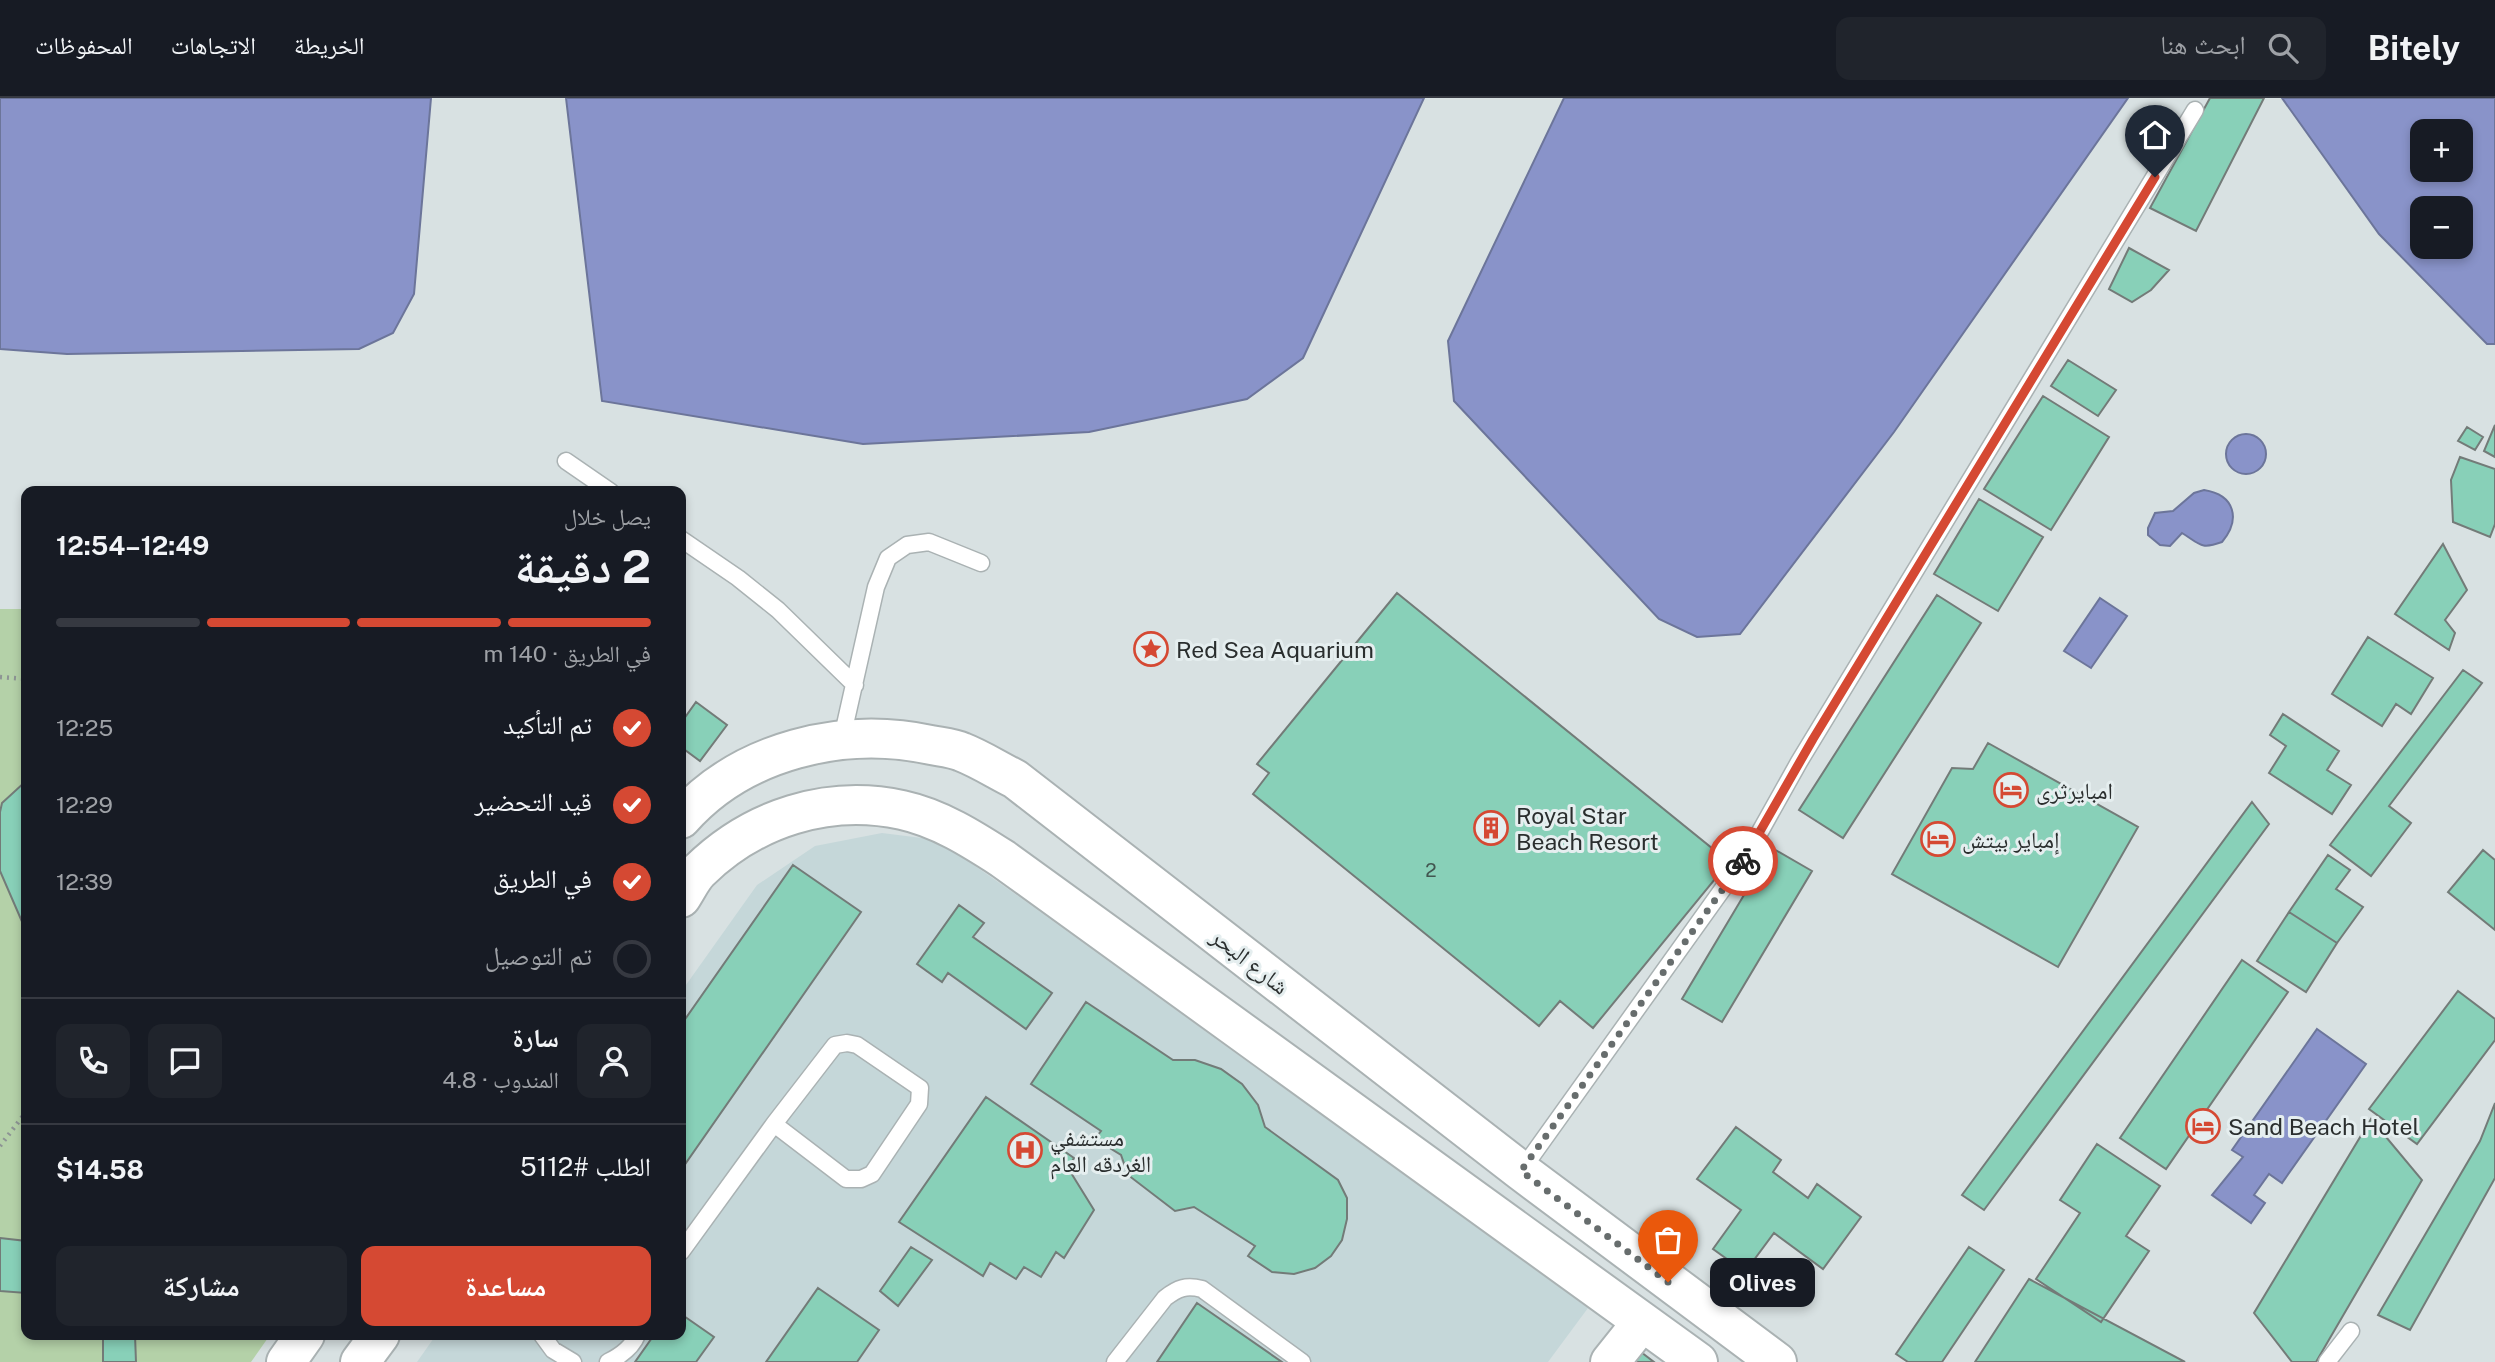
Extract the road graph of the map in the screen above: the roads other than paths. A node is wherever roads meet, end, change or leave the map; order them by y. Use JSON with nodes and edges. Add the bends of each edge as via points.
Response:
{"nodes":[{"id":1,"x":2195,"y":110,"type":"dead end"},
{"id":2,"x":566,"y":461,"type":"dead end"},
{"id":3,"x":602,"y":486,"type":"edge"},
{"id":4,"x":686,"y":542,"type":"edge"},
{"id":5,"x":981,"y":563,"type":"dead end"},
{"id":6,"x":855,"y":685,"type":"junction"},
{"id":7,"x":842,"y":738,"type":"junction"},
{"id":8,"x":686,"y":813,"type":"edge"},
{"id":9,"x":686,"y":890,"type":"edge"},
{"id":10,"x":774,"y":1124,"type":"junction"},
{"id":11,"x":1521,"y":1171,"type":"junction"},
{"id":12,"x":686,"y":1245,"type":"edge"},
{"id":13,"x":1642,"y":1322,"type":"junction"},
{"id":14,"x":2351,"y":1331,"type":"dead end"},
{"id":15,"x":301,"y":1340,"type":"edge"},
{"id":16,"x":376,"y":1340,"type":"edge"},
{"id":17,"x":635,"y":1340,"type":"edge"},
{"id":18,"x":549,"y":1356,"type":"edge"},
{"id":19,"x":286,"y":1362,"type":"edge"},
{"id":20,"x":360,"y":1362,"type":"edge"},
{"id":21,"x":573,"y":1362,"type":"edge"},
{"id":22,"x":608,"y":1362,"type":"edge"},
{"id":23,"x":1115,"y":1362,"type":"edge"},
{"id":24,"x":1302,"y":1362,"type":"edge"},
{"id":25,"x":1610,"y":1362,"type":"edge"},
{"id":26,"x":1698,"y":1362,"type":"edge"},
{"id":27,"x":1777,"y":1362,"type":"edge"},
{"id":28,"x":2327,"y":1362,"type":"edge"}],
"edges":[{"from":1,"to":11,"type":"lane","via":[[1747,855]]},
{"from":2,"to":3,"type":"lane"},
{"from":4,"to":6,"type":"lane","via":[[778,610]]},
{"from":5,"to":6,"type":"lane","via":[[929,542],[907,545],[888,558],[876,587]]},
{"from":6,"to":7,"type":"lane"},
{"from":7,"to":8,"type":"main road","name":"شارع البحر","via":[[788,750],[737,774]]},
{"from":7,"to":11,"type":"main road","name":"شارع البحر","via":[[902,738],[961,751],[1014,779]]},
{"from":9,"to":13,"type":"main road","via":[[697,873],[740,836],[792,814],[847,804],[903,810],[955,829],[1003,859]]},
{"from":10,"to":10,"type":"lane","via":[[835,1045],[858,1045],[920,1088],[919,1104],[872,1174],[861,1179],[846,1179]]},
{"from":10,"to":12,"type":"lane"},
{"from":11,"to":27,"type":"main road","name":"شارع البحر"},
{"from":13,"to":25,"type":"main road"},
{"from":13,"to":26,"type":"main road"},
{"from":14,"to":28,"type":"lane"},
{"from":15,"to":19,"type":"main road"},
{"from":16,"to":20,"type":"main road"},
{"from":17,"to":22,"type":"lane"},
{"from":18,"to":21,"type":"lane"},
{"from":23,"to":24,"type":"lane","via":[[1165,1298],[1189,1286],[1202,1289]]}]}
